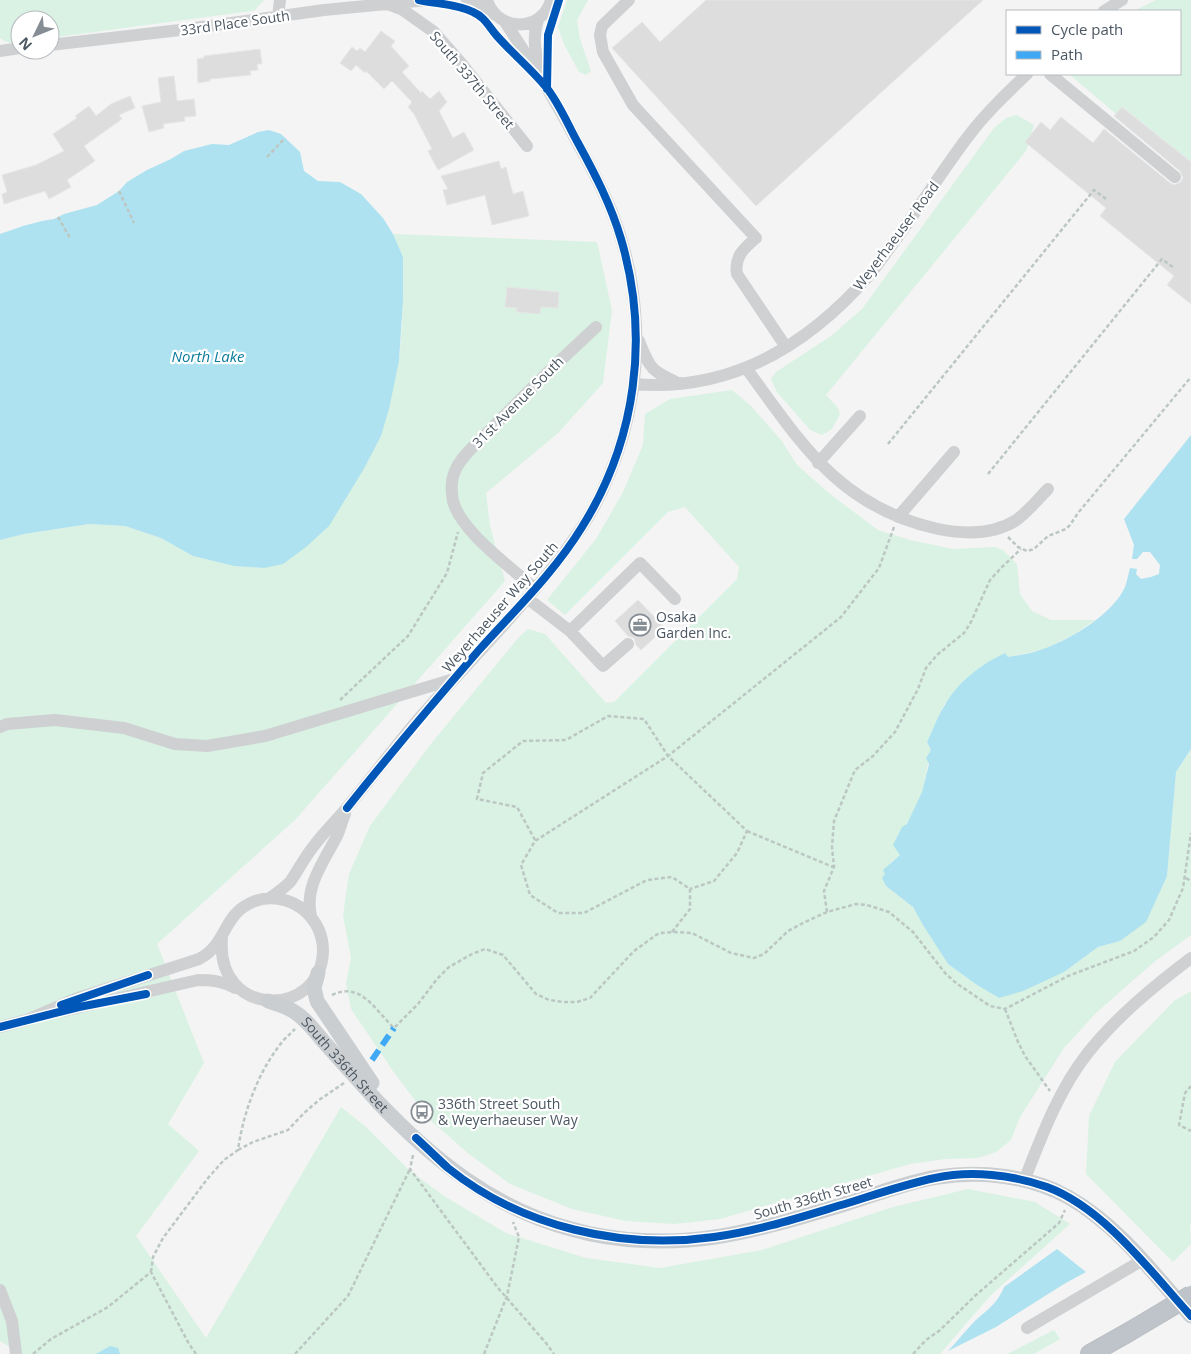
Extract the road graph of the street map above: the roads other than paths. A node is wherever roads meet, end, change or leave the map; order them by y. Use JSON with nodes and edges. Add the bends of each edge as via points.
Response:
{"nodes":[{"id":1,"x":280,"y":0,"type":"edge"},
{"id":2,"x":420,"y":0,"type":"edge"},
{"id":3,"x":428,"y":0,"type":"edge"},
{"id":4,"x":467,"y":0,"type":"edge"},
{"id":5,"x":487,"y":0,"type":"edge"},
{"id":6,"x":551,"y":0,"type":"edge"},
{"id":7,"x":628,"y":0,"type":"edge"},
{"id":8,"x":1122,"y":0,"type":"edge"},
{"id":9,"x":387,"y":4,"type":"junction"},
{"id":10,"x":1106,"y":10,"type":"edge"},
{"id":11,"x":278,"y":17,"type":"junction"},
{"id":12,"x":500,"y":19,"type":"junction"},
{"id":13,"x":538,"y":20,"type":"junction"},
{"id":14,"x":60,"y":44,"type":"edge"},
{"id":15,"x":1026,"y":75,"type":"edge"},
{"id":16,"x":1051,"y":75,"type":"edge"},
{"id":17,"x":547,"y":89,"type":"junction"},
{"id":18,"x":527,"y":146,"type":"dead end"},
{"id":19,"x":1175,"y":177,"type":"dead end"},
{"id":20,"x":596,"y":327,"type":"dead end"},
{"id":21,"x":636,"y":334,"type":"junction"},
{"id":22,"x":786,"y":346,"type":"junction"},
{"id":23,"x":746,"y":368,"type":"junction"},
{"id":24,"x":634,"y":384,"type":"junction"},
{"id":25,"x":682,"y":385,"type":"junction"},
{"id":26,"x":860,"y":416,"type":"dead end"},
{"id":27,"x":954,"y":452,"type":"dead end"},
{"id":28,"x":818,"y":463,"type":"junction"},
{"id":29,"x":1048,"y":489,"type":"dead end"},
{"id":30,"x":898,"y":517,"type":"junction"},
{"id":31,"x":531,"y":593,"type":"junction"},
{"id":32,"x":675,"y":599,"type":"dead end"},
{"id":33,"x":570,"y":631,"type":"junction"},
{"id":34,"x":628,"y":644,"type":"dead end"},
{"id":35,"x":454,"y":679,"type":"junction"},
{"id":36,"x":0,"y":727,"type":"edge"},
{"id":37,"x":347,"y":808,"type":"junction"},
{"id":38,"x":270,"y":898,"type":"junction"},
{"id":39,"x":311,"y":916,"type":"junction"},
{"id":40,"x":222,"y":938,"type":"junction"},
{"id":41,"x":1191,"y":958,"type":"edge"},
{"id":42,"x":318,"y":973,"type":"junction"},
{"id":43,"x":240,"y":990,"type":"junction"},
{"id":44,"x":268,"y":1001,"type":"junction"},
{"id":45,"x":26,"y":1020,"type":"junction"},
{"id":46,"x":0,"y":1027,"type":"edge"},
{"id":47,"x":416,"y":1138,"type":"junction"},
{"id":48,"x":1024,"y":1181,"type":"junction"},
{"id":49,"x":1141,"y":1261,"type":"junction"},
{"id":50,"x":0,"y":1290,"type":"edge"},
{"id":51,"x":1191,"y":1295,"type":"edge"},
{"id":52,"x":1191,"y":1316,"type":"edge"},
{"id":53,"x":1027,"y":1328,"type":"dead end"},
{"id":54,"x":16,"y":1354,"type":"edge"},
{"id":55,"x":1090,"y":1354,"type":"edge"}],
"edges":[{"from":1,"to":11,"type":"street"},
{"from":2,"to":3,"type":"street","name":"33rd Place South"},
{"from":2,"to":9,"type":"street","name":"33rd Place South"},
{"from":4,"to":12,"type":"street"},
{"from":5,"to":12,"type":"street","name":"Weyerhaeuser Way South"},
{"from":6,"to":13,"type":"street"},
{"from":7,"to":22,"type":"street","via":[[602,26],[603,52],[633,105],[756,238],[737,259],[737,274]]},
{"from":8,"to":10,"type":"street"},
{"from":9,"to":11,"type":"street","name":"33rd Place South"},
{"from":9,"to":18,"type":"street","name":"South 337th Street","via":[[403,10],[434,32]]},
{"from":11,"to":14,"type":"street","name":"33rd Place South"},
{"from":12,"to":13,"type":"street","via":[[516,25]]},
{"from":12,"to":17,"type":"street","name":"Weyerhaeuser Way South"},
{"from":13,"to":17,"type":"street","name":"Weyerhaeuser Way South","via":[[534,47]]},
{"from":15,"to":22,"type":"street","name":"Weyerhaeuser Road","via":[[971,134],[872,272],[820,324]]},
{"from":16,"to":19,"type":"street"},
{"from":17,"to":21,"type":"street","name":"Weyerhaeuser Way South","via":[[590,165],[612,213],[628,263]]},
{"from":20,"to":31,"type":"street","name":"31st Avenue South","via":[[469,452],[455,469],[451,485],[453,501],[461,519]]},
{"from":21,"to":24,"type":"street","name":"Weyerhaeuser Way South"},
{"from":21,"to":25,"type":"street","via":[[653,370]]},
{"from":22,"to":23,"type":"street","name":"Weyerhaeuser Road"},
{"from":23,"to":25,"type":"street","name":"Weyerhaeuser Road"},
{"from":23,"to":28,"type":"street"},
{"from":24,"to":25,"type":"street","name":"Weyerhaeuser Road"},
{"from":24,"to":31,"type":"street","name":"Weyerhaeuser Way South","via":[[628,419],[601,494],[581,529]]},
{"from":26,"to":28,"type":"street"},
{"from":27,"to":30,"type":"street"},
{"from":28,"to":30,"type":"street","via":[[872,505]]},
{"from":29,"to":30,"type":"street","via":[[1017,520],[985,532],[956,533]]},
{"from":31,"to":33,"type":"street"},
{"from":31,"to":35,"type":"street","name":"Weyerhaeuser Way South"},
{"from":32,"to":33,"type":"street","via":[[640,563]]},
{"from":33,"to":34,"type":"street","via":[[603,666]]},
{"from":35,"to":36,"type":"street","name":"Weyerhaeuser Way South","via":[[265,736],[207,746],[175,744],[124,728],[55,720]]},
{"from":35,"to":37,"type":"street","name":"Weyerhaeuser Way South"},
{"from":37,"to":38,"type":"street","name":"Weyerhaeuser Way South","via":[[312,848],[291,880]]},
{"from":37,"to":39,"type":"street","via":[[311,888]]},
{"from":38,"to":39,"type":"street","via":[[299,906]]},
{"from":38,"to":40,"type":"street","via":[[256,900],[234,914]]},
{"from":39,"to":42,"type":"street","via":[[323,944]]},
{"from":40,"to":43,"type":"street","via":[[223,967]]},
{"from":40,"to":45,"type":"street","via":[[212,951],[198,959],[83,996]]},
{"from":41,"to":48,"type":"street","via":[[1143,997],[1086,1055],[1058,1103]]},
{"from":42,"to":44,"type":"street","via":[[297,995]]},
{"from":42,"to":47,"type":"main road","name":"South 336th Street","via":[[314,994],[324,1013],[396,1116]]},
{"from":43,"to":44,"type":"street","via":[[253,998]]},
{"from":43,"to":45,"type":"street","via":[[224,982],[198,980]]},
{"from":44,"to":47,"type":"main road","name":"South 336th Street","via":[[286,1007],[306,1022],[376,1100]]},
{"from":45,"to":46,"type":"street"},
{"from":47,"to":48,"type":"main road","name":"South 336th Street","via":[[449,1168],[506,1204],[545,1221],[602,1236],[656,1240],[716,1237],[795,1219],[937,1177],[997,1176]]},
{"from":48,"to":49,"type":"main road","name":"South 336th Street","via":[[1070,1199],[1108,1226]]},
{"from":49,"to":52,"type":"main road","name":"South 336th Street"},
{"from":49,"to":53,"type":"street"},
{"from":50,"to":54,"type":"street","via":[[12,1321]]},
{"from":51,"to":55,"type":"highway","bridge":true}]}
